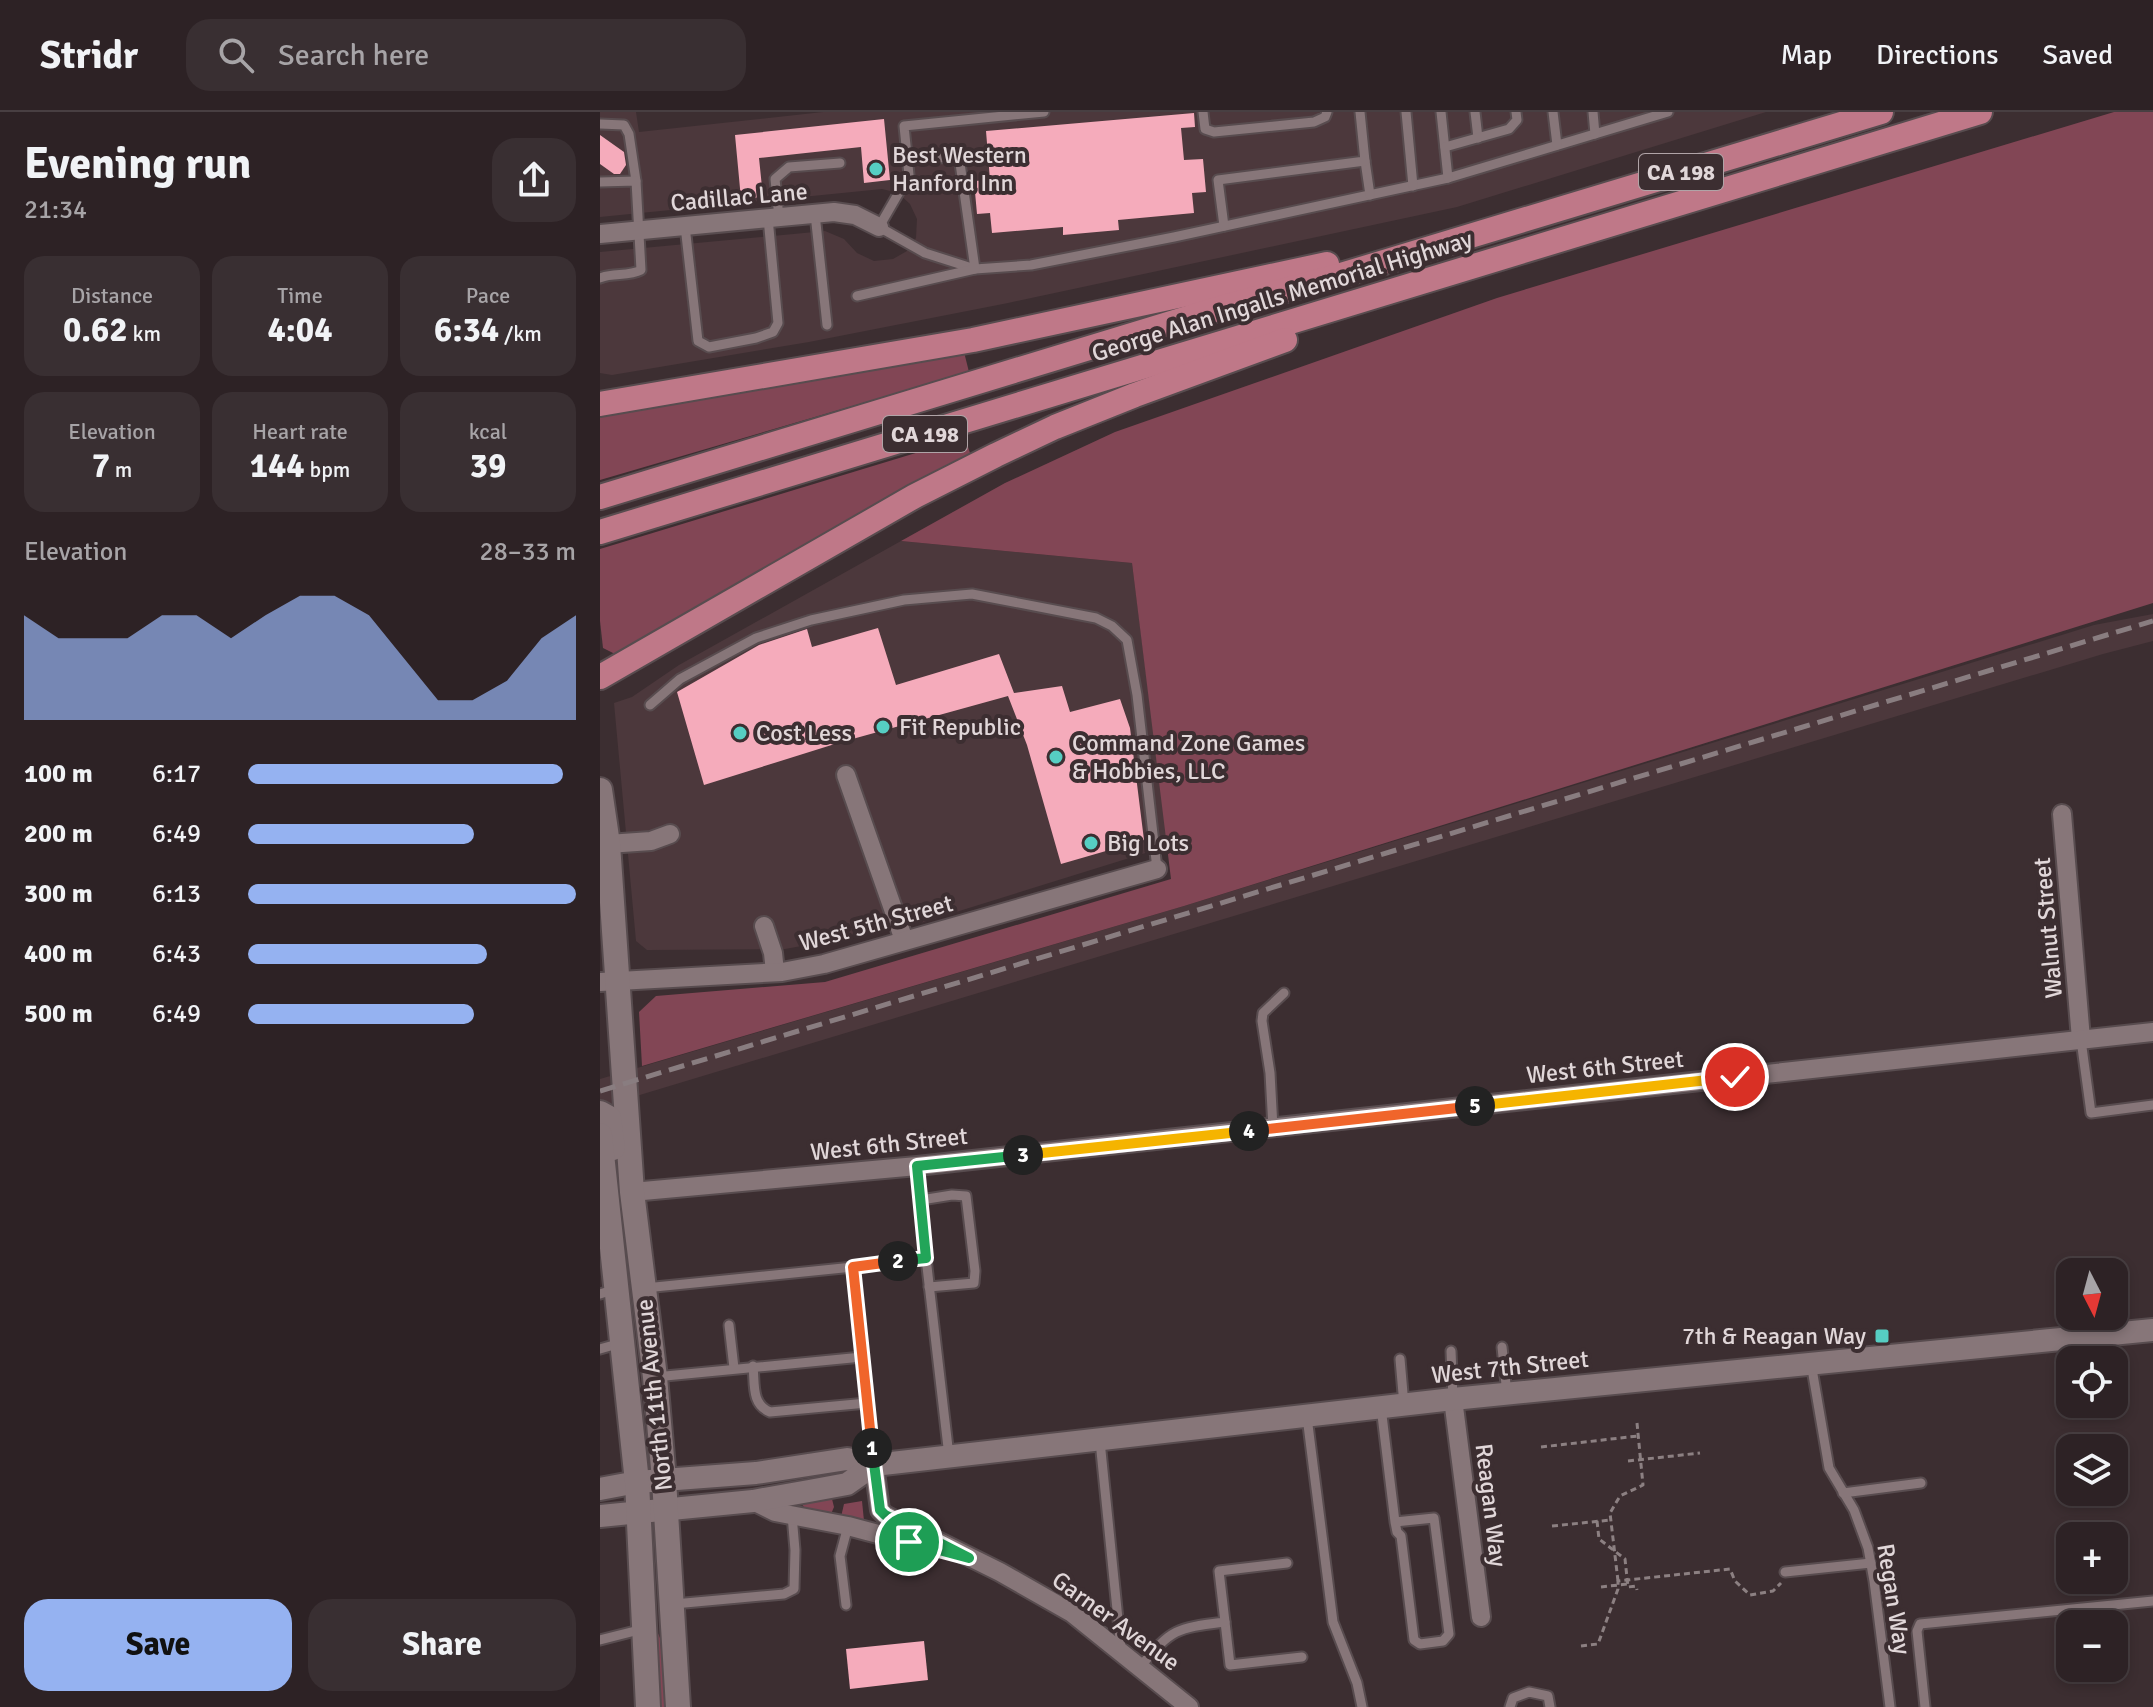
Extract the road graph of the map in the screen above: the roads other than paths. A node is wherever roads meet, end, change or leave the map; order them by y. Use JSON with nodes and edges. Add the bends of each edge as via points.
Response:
{"nodes":[{"id":1,"x":1044,"y":112,"type":"edge"},
{"id":2,"x":1203,"y":112,"type":"edge"},
{"id":3,"x":1327,"y":112,"type":"edge"},
{"id":4,"x":1360,"y":112,"type":"edge"},
{"id":5,"x":1406,"y":112,"type":"edge"},
{"id":6,"x":1441,"y":112,"type":"edge"},
{"id":7,"x":1475,"y":112,"type":"edge"},
{"id":8,"x":1516,"y":112,"type":"edge"},
{"id":9,"x":1553,"y":112,"type":"edge"},
{"id":10,"x":1593,"y":112,"type":"edge"},
{"id":11,"x":1668,"y":112,"type":"edge"},
{"id":12,"x":1881,"y":112,"type":"edge"},
{"id":13,"x":1980,"y":112,"type":"edge"},
{"id":14,"x":1638,"y":116,"type":"edge"},
{"id":15,"x":600,"y":124,"type":"edge"},
{"id":16,"x":1595,"y":134,"type":"junction"},
{"id":17,"x":1478,"y":138,"type":"junction"},
{"id":18,"x":1557,"y":145,"type":"junction"},
{"id":19,"x":1445,"y":147,"type":"junction"},
{"id":20,"x":907,"y":160,"type":"junction"},
{"id":21,"x":1365,"y":161,"type":"junction"},
{"id":22,"x":840,"y":163,"type":"dead end"},
{"id":23,"x":1448,"y":178,"type":"junction"},
{"id":24,"x":636,"y":181,"type":"junction"},
{"id":25,"x":600,"y":182,"type":"edge"},
{"id":26,"x":1413,"y":186,"type":"junction"},
{"id":27,"x":1370,"y":195,"type":"junction"},
{"id":28,"x":815,"y":214,"type":"junction"},
{"id":29,"x":773,"y":218,"type":"junction"},
{"id":30,"x":685,"y":226,"type":"junction"},
{"id":31,"x":1224,"y":226,"type":"junction"},
{"id":32,"x":879,"y":227,"type":"junction"},
{"id":33,"x":640,"y":230,"type":"junction"},
{"id":34,"x":1482,"y":233,"type":"junction"},
{"id":35,"x":600,"y":234,"type":"edge"},
{"id":36,"x":1497,"y":261,"type":"junction"},
{"id":37,"x":975,"y":269,"type":"junction"},
{"id":38,"x":600,"y":278,"type":"edge"},
{"id":39,"x":857,"y":296,"type":"dead end"},
{"id":40,"x":827,"y":325,"type":"dead end"},
{"id":41,"x":600,"y":404,"type":"edge"},
{"id":42,"x":601,"y":497,"type":"edge"},
{"id":43,"x":606,"y":530,"type":"edge"},
{"id":44,"x":600,"y":677,"type":"edge"},
{"id":45,"x":650,"y":705,"type":"dead end"},
{"id":46,"x":846,"y":775,"type":"dead end"},
{"id":47,"x":600,"y":790,"type":"edge"},
{"id":48,"x":2062,"y":814,"type":"dead end"},
{"id":49,"x":670,"y":834,"type":"dead end"},
{"id":50,"x":608,"y":844,"type":"junction"},
{"id":51,"x":1157,"y":869,"type":"joint"},
{"id":52,"x":764,"y":926,"type":"dead end"},
{"id":53,"x":904,"y":940,"type":"junction"},
{"id":54,"x":775,"y":972,"type":"junction"},
{"id":55,"x":609,"y":982,"type":"edge"},
{"id":56,"x":1284,"y":993,"type":"dead end"},
{"id":57,"x":2153,"y":1032,"type":"edge"},
{"id":58,"x":2081,"y":1039,"type":"junction"},
{"id":59,"x":2153,"y":1105,"type":"edge"},
{"id":60,"x":600,"y":1113,"type":"edge"},
{"id":61,"x":1273,"y":1128,"type":"junction"},
{"id":62,"x":600,"y":1135,"type":"edge"},
{"id":63,"x":917,"y":1166,"type":"junction"},
{"id":64,"x":632,"y":1192,"type":"junction"},
{"id":65,"x":921,"y":1200,"type":"junction"},
{"id":66,"x":604,"y":1211,"type":"edge"},
{"id":67,"x":926,"y":1258,"type":"junction"},
{"id":68,"x":853,"y":1267,"type":"junction"},
{"id":69,"x":929,"y":1287,"type":"junction"},
{"id":70,"x":644,"y":1289,"type":"junction"},
{"id":71,"x":608,"y":1292,"type":"edge"},
{"id":72,"x":729,"y":1325,"type":"dead end"},
{"id":73,"x":2153,"y":1330,"type":"edge"},
{"id":74,"x":651,"y":1344,"type":"junction"},
{"id":75,"x":610,"y":1346,"type":"edge"},
{"id":76,"x":1502,"y":1347,"type":"dead end"},
{"id":77,"x":1451,"y":1351,"type":"dead end"},
{"id":78,"x":862,"y":1357,"type":"junction"},
{"id":79,"x":1400,"y":1359,"type":"dead end"},
{"id":80,"x":1811,"y":1363,"type":"junction"},
{"id":81,"x":753,"y":1366,"type":"junction"},
{"id":82,"x":734,"y":1368,"type":"junction"},
{"id":83,"x":655,"y":1377,"type":"junction"},
{"id":84,"x":1507,"y":1394,"type":"junction"},
{"id":85,"x":1453,"y":1399,"type":"junction"},
{"id":86,"x":867,"y":1403,"type":"junction"},
{"id":87,"x":1404,"y":1405,"type":"junction"},
{"id":88,"x":1381,"y":1407,"type":"junction"},
{"id":89,"x":1306,"y":1415,"type":"junction"},
{"id":90,"x":1099,"y":1438,"type":"junction"},
{"id":91,"x":949,"y":1456,"type":"junction"},
{"id":92,"x":874,"y":1465,"type":"junction"},
{"id":93,"x":664,"y":1480,"type":"junction"},
{"id":94,"x":637,"y":1482,"type":"junction"},
{"id":95,"x":1921,"y":1483,"type":"dead end"},
{"id":96,"x":600,"y":1489,"type":"edge"},
{"id":97,"x":1843,"y":1493,"type":"junction"},
{"id":98,"x":753,"y":1501,"type":"junction"},
{"id":99,"x":665,"y":1509,"type":"junction"},
{"id":100,"x":637,"y":1511,"type":"junction"},
{"id":101,"x":792,"y":1515,"type":"junction"},
{"id":102,"x":600,"y":1516,"type":"edge"},
{"id":103,"x":1395,"y":1522,"type":"junction"},
{"id":104,"x":848,"y":1526,"type":"junction"},
{"id":105,"x":969,"y":1558,"type":"junction"},
{"id":106,"x":1287,"y":1563,"type":"dead end"},
{"id":107,"x":1871,"y":1563,"type":"junction"},
{"id":108,"x":1785,"y":1572,"type":"road end"},
{"id":109,"x":2153,"y":1601,"type":"edge"},
{"id":110,"x":671,"y":1604,"type":"junction"},
{"id":111,"x":846,"y":1605,"type":"dead end"},
{"id":112,"x":1481,"y":1617,"type":"dead end"},
{"id":113,"x":1225,"y":1622,"type":"junction"},
{"id":114,"x":643,"y":1629,"type":"junction"},
{"id":115,"x":600,"y":1640,"type":"edge"},
{"id":116,"x":1121,"y":1650,"type":"junction"},
{"id":117,"x":1302,"y":1657,"type":"dead end"},
{"id":118,"x":1141,"y":1666,"type":"junction"},
{"id":119,"x":1178,"y":1703,"type":"edge"},
{"id":120,"x":648,"y":1707,"type":"edge"},
{"id":121,"x":678,"y":1707,"type":"edge"},
{"id":122,"x":1362,"y":1707,"type":"edge"},
{"id":123,"x":1510,"y":1707,"type":"edge"},
{"id":124,"x":1550,"y":1707,"type":"edge"},
{"id":125,"x":1890,"y":1707,"type":"edge"},
{"id":126,"x":1925,"y":1707,"type":"edge"}],
"edges":[{"from":1,"to":20,"type":"lane","via":[[904,126]]},
{"from":2,"to":3,"type":"lane","via":[[1205,129],[1214,132],[1314,122]]},
{"from":4,"to":21,"type":"lane"},
{"from":5,"to":26,"type":"lane"},
{"from":6,"to":19,"type":"lane"},
{"from":7,"to":17,"type":"lane"},
{"from":8,"to":17,"type":"lane","via":[[1509,129]]},
{"from":9,"to":18,"type":"lane"},
{"from":10,"to":16,"type":"lane"},
{"from":11,"to":14,"type":"lane"},
{"from":12,"to":34,"type":"highway","name":"George Alan Ingalls Memorial Highway","number":"CA 198"},
{"from":13,"to":36,"type":"highway","name":"George Alan Ingalls Memorial Highway","number":"CA 198"},
{"from":14,"to":16,"type":"lane"},
{"from":15,"to":24,"type":"lane","via":[[624,125]]},
{"from":16,"to":18,"type":"lane"},
{"from":17,"to":19,"type":"lane"},
{"from":18,"to":23,"type":"lane"},
{"from":19,"to":23,"type":"lane"},
{"from":20,"to":32,"type":"lane","via":[[909,175]]},
{"from":20,"to":37,"type":"lane","via":[[954,157],[960,163]]},
{"from":21,"to":27,"type":"lane"},
{"from":21,"to":31,"type":"lane","via":[[1218,180]]},
{"from":22,"to":29,"type":"lane","via":[[789,167],[775,179]]},
{"from":23,"to":26,"type":"lane"},
{"from":24,"to":25,"type":"lane"},
{"from":24,"to":33,"type":"lane"},
{"from":26,"to":27,"type":"lane"},
{"from":27,"to":31,"type":"lane"},
{"from":28,"to":29,"type":"street","name":"Cadillac Lane"},
{"from":28,"to":32,"type":"street","name":"Cadillac Lane","via":[[855,215]]},
{"from":28,"to":40,"type":"lane"},
{"from":29,"to":30,"type":"street","name":"Cadillac Lane"},
{"from":29,"to":30,"type":"lane","via":[[778,323],[773,332],[756,338],[709,347],[698,341]]},
{"from":30,"to":33,"type":"street","name":"Cadillac Lane"},
{"from":31,"to":37,"type":"lane","via":[[1031,265]]},
{"from":32,"to":37,"type":"lane","via":[[925,253]]},
{"from":33,"to":35,"type":"street","name":"Cadillac Lane"},
{"from":33,"to":38,"type":"lane","via":[[641,270]]},
{"from":34,"to":41,"type":"highway","via":[[973,340]]},
{"from":34,"to":42,"type":"highway","name":"George Alan Ingalls Memorial Highway","number":"CA 198"},
{"from":36,"to":43,"type":"highway","name":"George Alan Ingalls Memorial Highway","number":"CA 198"},
{"from":36,"to":44,"type":"highway","via":[[1055,427],[915,496]]},
{"from":37,"to":39,"type":"lane"},
{"from":45,"to":51,"type":"lane","via":[[680,679],[756,638],[904,600],[972,594],[1096,618],[1127,640]]},
{"from":46,"to":53,"type":"street"},
{"from":47,"to":50,"type":"main road","name":"North 11th Avenue"},
{"from":48,"to":58,"type":"street","name":"Walnut Street"},
{"from":49,"to":50,"type":"street"},
{"from":50,"to":55,"type":"main road","name":"North 11th Avenue"},
{"from":51,"to":53,"type":"street","name":"West 5th Street","via":[[1040,892]]},
{"from":52,"to":54,"type":"street"},
{"from":53,"to":54,"type":"street","name":"West 5th Street","via":[[824,964]]},
{"from":54,"to":55,"type":"street","name":"West 5th Street"},
{"from":55,"to":64,"type":"main road","name":"North 11th Avenue"},
{"from":56,"to":61,"type":"lane","via":[[1263,1013],[1262,1021]]},
{"from":57,"to":58,"type":"street","name":"West 6th Street"},
{"from":58,"to":59,"type":"lane","via":[[2091,1113]]},
{"from":58,"to":61,"type":"street","name":"West 6th Street"},
{"from":60,"to":64,"type":"main road","via":[[611,1124],[618,1181]]},
{"from":61,"to":63,"type":"street","name":"West 6th Street"},
{"from":62,"to":66,"type":"main road","name":"North 11th Avenue"},
{"from":63,"to":64,"type":"street","name":"West 6th Street"},
{"from":63,"to":65,"type":"lane"},
{"from":64,"to":70,"type":"main road","name":"North 11th Avenue"},
{"from":65,"to":67,"type":"lane"},
{"from":65,"to":69,"type":"lane","via":[[966,1196],[975,1271],[974,1283]]},
{"from":66,"to":71,"type":"main road","name":"North 11th Avenue"},
{"from":66,"to":74,"type":"main road","via":[[616,1211],[624,1220],[633,1320]]},
{"from":67,"to":68,"type":"lane"},
{"from":67,"to":69,"type":"lane"},
{"from":68,"to":70,"type":"lane"},
{"from":68,"to":78,"type":"lane"},
{"from":69,"to":91,"type":"lane"},
{"from":70,"to":74,"type":"main road","name":"North 11th Avenue"},
{"from":71,"to":75,"type":"main road","name":"North 11th Avenue"},
{"from":72,"to":82,"type":"lane"},
{"from":73,"to":80,"type":"street","name":"West 7th Street"},
{"from":74,"to":83,"type":"main road","name":"North 11th Avenue"},
{"from":75,"to":94,"type":"main road","name":"North 11th Avenue"},
{"from":76,"to":84,"type":"lane"},
{"from":77,"to":85,"type":"lane"},
{"from":78,"to":81,"type":"lane"},
{"from":78,"to":86,"type":"lane"},
{"from":79,"to":87,"type":"lane"},
{"from":80,"to":84,"type":"street","name":"West 7th Street"},
{"from":80,"to":97,"type":"lane","name":"Regan Way","via":[[1824,1451]]},
{"from":81,"to":82,"type":"lane"},
{"from":81,"to":86,"type":"lane","via":[[757,1402],[770,1412]]},
{"from":82,"to":83,"type":"lane"},
{"from":83,"to":93,"type":"main road","name":"North 11th Avenue"},
{"from":84,"to":85,"type":"street","name":"West 7th Street"},
{"from":85,"to":87,"type":"street","name":"West 7th Street"},
{"from":85,"to":112,"type":"street","name":"Reagan Way"},
{"from":86,"to":92,"type":"lane"},
{"from":87,"to":88,"type":"street","name":"West 7th Street"},
{"from":88,"to":89,"type":"street","name":"West 7th Street"},
{"from":88,"to":103,"type":"lane"},
{"from":89,"to":90,"type":"street","name":"West 7th Street"},
{"from":89,"to":122,"type":"lane","via":[[1333,1622]]},
{"from":90,"to":91,"type":"street","name":"West 7th Street"},
{"from":90,"to":116,"type":"lane"},
{"from":91,"to":92,"type":"street","name":"West 7th Street"},
{"from":92,"to":93,"type":"street","name":"West 7th Street","via":[[847,1459]]},
{"from":92,"to":98,"type":"street","name":"West 7th Street","via":[[847,1484]]},
{"from":92,"to":105,"type":"street","name":"Garner Avenue","via":[[885,1515]]},
{"from":93,"to":94,"type":"street","name":"West 7th Street"},
{"from":93,"to":99,"type":"main road","name":"North 11th Avenue"},
{"from":94,"to":96,"type":"street","name":"West 7th Street"},
{"from":94,"to":100,"type":"main road","name":"North 11th Avenue"},
{"from":95,"to":97,"type":"lane"},
{"from":97,"to":107,"type":"lane","name":"Regan Way"},
{"from":98,"to":99,"type":"street","name":"West 7th Street"},
{"from":98,"to":101,"type":"street","name":"Garner Avenue"},
{"from":99,"to":100,"type":"street","name":"West 7th Street"},
{"from":99,"to":110,"type":"main road","name":"North 11th Avenue"},
{"from":100,"to":102,"type":"street","name":"West 7th Street"},
{"from":100,"to":114,"type":"main road","name":"North 11th Avenue"},
{"from":101,"to":104,"type":"street","name":"Garner Avenue"},
{"from":101,"to":110,"type":"lane","via":[[794,1589]]},
{"from":103,"to":103,"type":"lane","via":[[1414,1640],[1443,1641],[1449,1634],[1434,1518]]},
{"from":104,"to":105,"type":"street","name":"Garner Avenue"},
{"from":104,"to":111,"type":"lane","via":[[840,1556]]},
{"from":105,"to":116,"type":"street","name":"Garner Avenue","via":[[1072,1613]]},
{"from":106,"to":113,"type":"lane","via":[[1219,1571]]},
{"from":107,"to":108,"type":"lane"},
{"from":107,"to":125,"type":"lane","name":"Regan Way"},
{"from":109,"to":126,"type":"lane","via":[[1920,1624]]},
{"from":110,"to":121,"type":"main road","name":"North 11th Avenue"},
{"from":113,"to":117,"type":"lane","via":[[1230,1665]]},
{"from":113,"to":118,"type":"lane","via":[[1183,1627],[1161,1641]]},
{"from":114,"to":115,"type":"lane"},
{"from":114,"to":120,"type":"main road","name":"North 11th Avenue"},
{"from":116,"to":118,"type":"street","name":"Garner Avenue"},
{"from":118,"to":119,"type":"street","name":"Garner Avenue"},
{"from":123,"to":124,"type":"lane","via":[[1513,1698],[1529,1692],[1548,1696]]}]}
